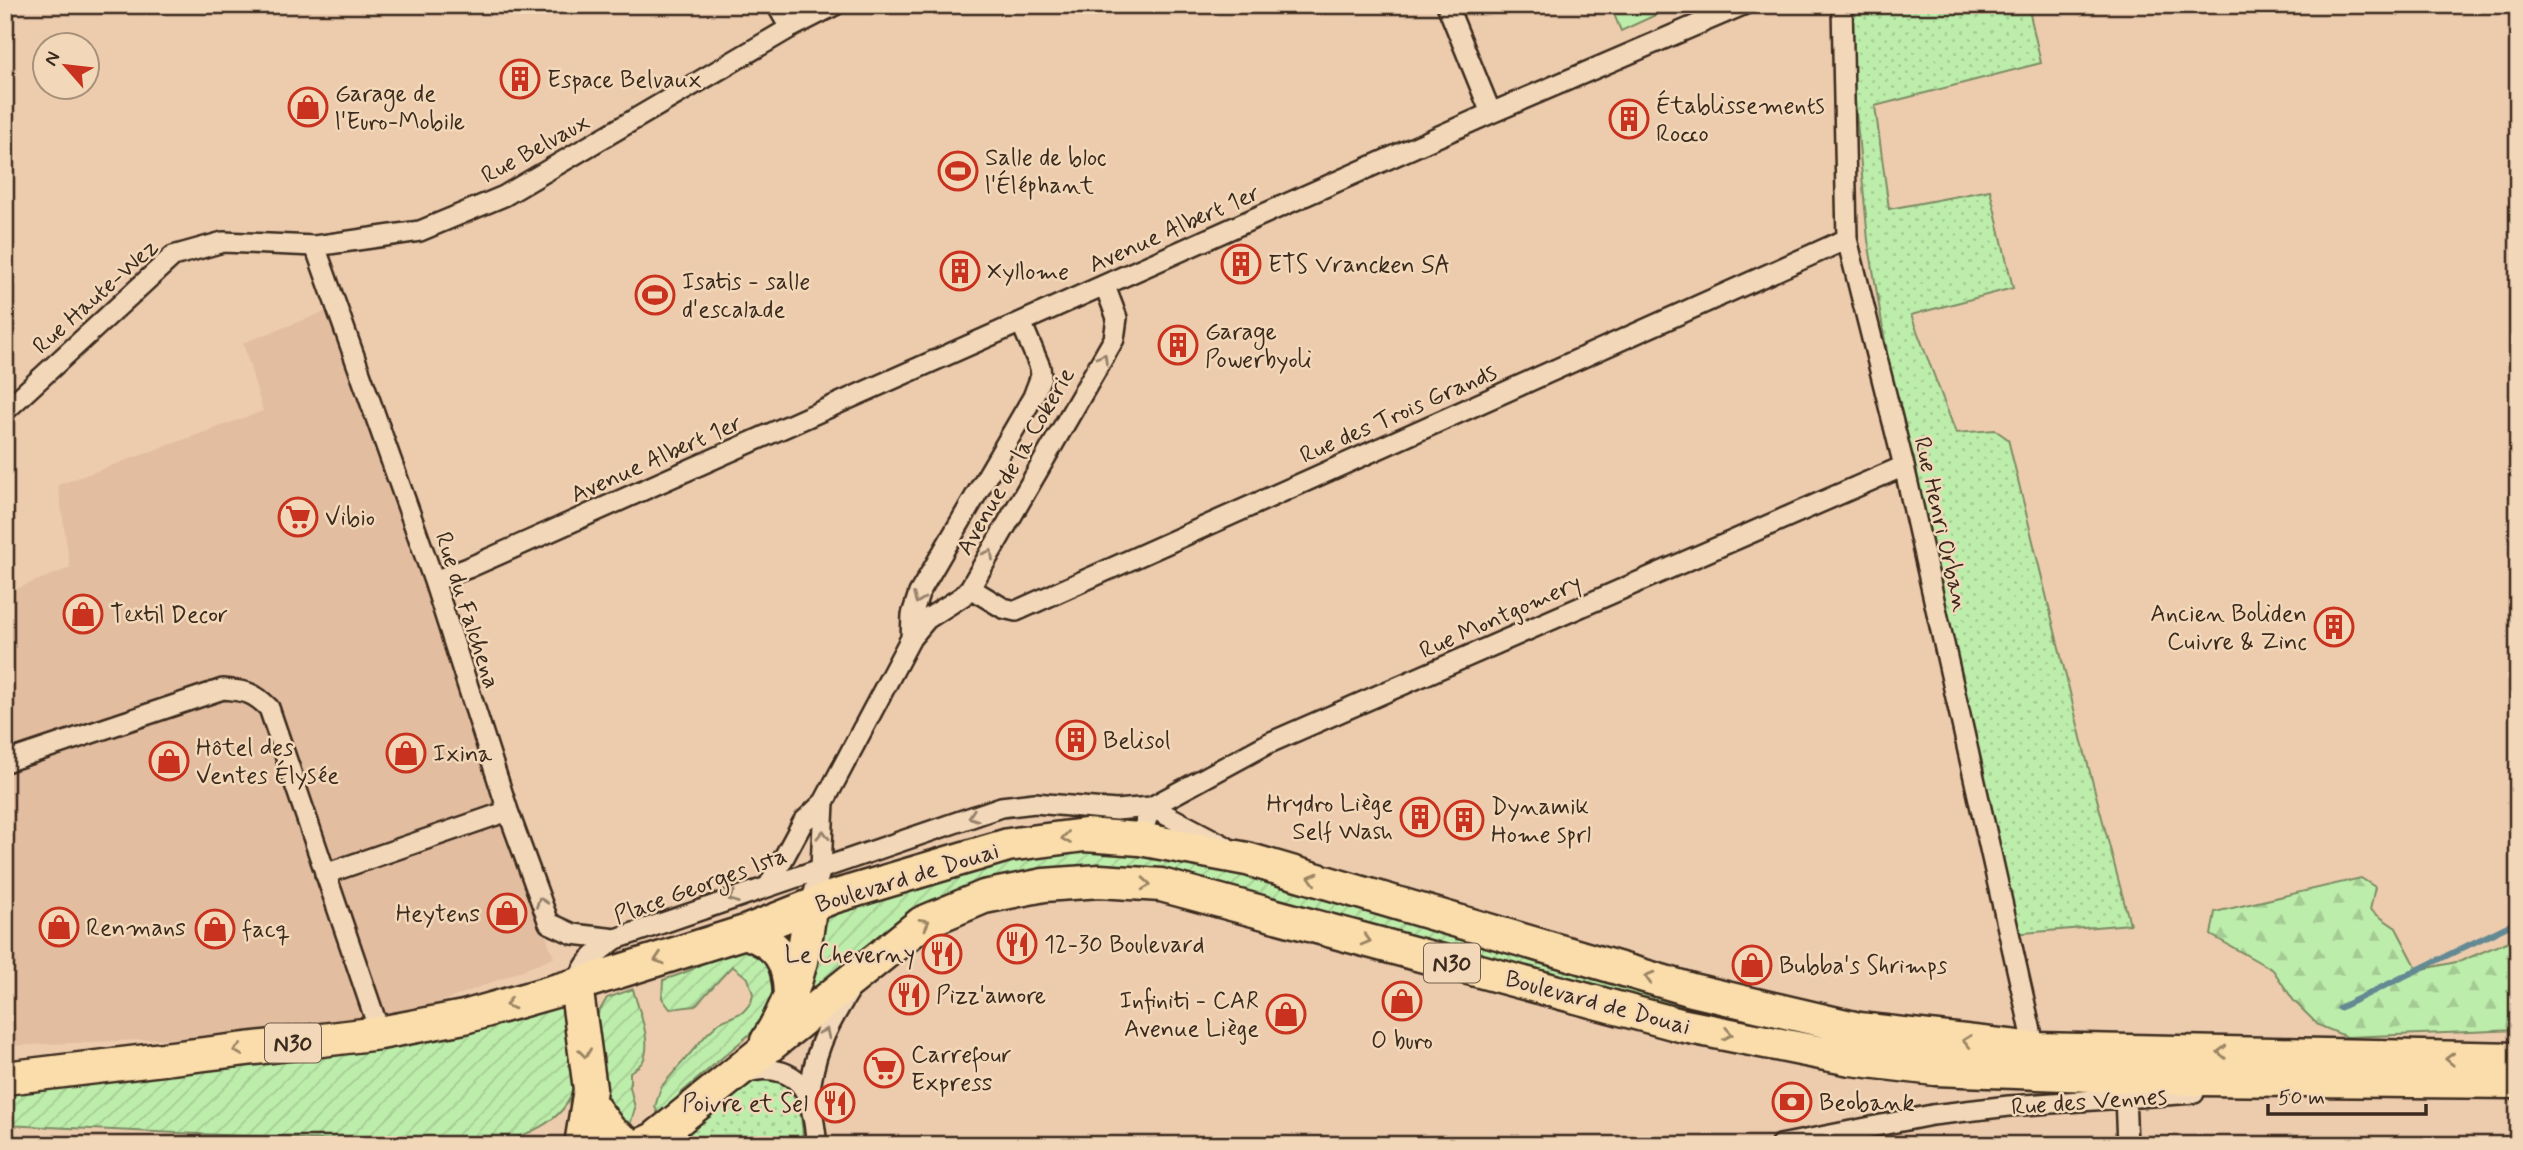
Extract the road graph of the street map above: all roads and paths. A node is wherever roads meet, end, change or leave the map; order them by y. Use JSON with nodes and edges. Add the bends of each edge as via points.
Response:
{"nodes":[{"id":1,"x":777,"y":5,"type":"edge"},
{"id":2,"x":835,"y":5,"type":"edge"},
{"id":3,"x":1447,"y":5,"type":"edge"},
{"id":4,"x":1743,"y":5,"type":"edge"},
{"id":5,"x":1842,"y":5,"type":"edge"},
{"id":6,"x":790,"y":28,"type":"junction"},
{"id":7,"x":1491,"y":113,"type":"junction"},
{"id":8,"x":1847,"y":239,"type":"junction"},
{"id":9,"x":315,"y":246,"type":"junction"},
{"id":10,"x":1105,"y":286,"type":"junction"},
{"id":11,"x":1021,"y":321,"type":"junction"},
{"id":12,"x":5,"y":411,"type":"edge"},
{"id":13,"x":1904,"y":466,"type":"junction"},
{"id":14,"x":434,"y":581,"type":"junction"},
{"id":15,"x":970,"y":588,"type":"junction"},
{"id":16,"x":911,"y":638,"type":"junction"},
{"id":17,"x":5,"y":762,"type":"edge"},
{"id":18,"x":824,"y":802,"type":"junction"},
{"id":19,"x":1151,"y":807,"type":"junction"},
{"id":20,"x":508,"y":811,"type":"junction"},
{"id":21,"x":1140,"y":839,"type":"junction"},
{"id":22,"x":1247,"y":859,"type":"junction"},
{"id":23,"x":821,"y":868,"type":"junction"},
{"id":24,"x":325,"y":874,"type":"junction"},
{"id":25,"x":769,"y":885,"type":"junction"},
{"id":26,"x":810,"y":907,"type":"junction"},
{"id":27,"x":746,"y":932,"type":"junction"},
{"id":28,"x":617,"y":939,"type":"junction"},
{"id":29,"x":860,"y":972,"type":"junction"},
{"id":30,"x":576,"y":985,"type":"junction"},
{"id":31,"x":790,"y":995,"type":"junction"},
{"id":32,"x":380,"y":1033,"type":"junction"},
{"id":33,"x":2035,"y":1049,"type":"junction"},
{"id":34,"x":757,"y":1057,"type":"junction"},
{"id":35,"x":2518,"y":1059,"type":"edge"},
{"id":36,"x":5,"y":1077,"type":"edge"},
{"id":37,"x":731,"y":1078,"type":"junction"},
{"id":38,"x":2199,"y":1079,"type":"junction"},
{"id":39,"x":2518,"y":1082,"type":"edge"},
{"id":40,"x":2125,"y":1096,"type":"junction"},
{"id":41,"x":809,"y":1099,"type":"junction"},
{"id":42,"x":588,"y":1101,"type":"junction"},
{"id":43,"x":1842,"y":1139,"type":"edge"},
{"id":44,"x":644,"y":1143,"type":"edge"},
{"id":45,"x":581,"y":1145,"type":"edge"},
{"id":46,"x":817,"y":1145,"type":"edge"},
{"id":47,"x":1780,"y":1145,"type":"edge"},
{"id":48,"x":2127,"y":1145,"type":"edge"}],
"edges":[{"from":1,"to":6,"type":"street"},
{"from":2,"to":6,"type":"street","name":"Rue Belvaux"},
{"from":3,"to":7,"type":"street"},
{"from":4,"to":7,"type":"street","name":"Avenue Albert 1er"},
{"from":5,"to":8,"type":"street","name":"Rue Henri Orban"},
{"from":6,"to":9,"type":"street","name":"Rue Belvaux","via":[[504,196],[419,231]]},
{"from":7,"to":10,"type":"street","name":"Avenue Albert 1er"},
{"from":8,"to":13,"type":"street","name":"Rue Henri Orban"},
{"from":8,"to":15,"type":"street","name":"Rue des Trois Grands","via":[[1016,611]]},
{"from":9,"to":12,"type":"street","name":"Rue Haute-Wez","via":[[223,242],[173,256]]},
{"from":9,"to":14,"type":"street","name":"Rue du Falchena"},
{"from":10,"to":11,"type":"street","name":"Avenue Albert 1er"},
{"from":15,"to":10,"type":"street","name":"Avenue de la Cokerie","one_way":true,"via":[[1114,339],[1117,318]]},
{"from":11,"to":14,"type":"street","name":"Avenue Albert 1er"},
{"from":11,"to":16,"type":"street","name":"Avenue de la Cokerie","one_way":true,"via":[[1041,376],[919,593]]},
{"from":13,"to":19,"type":"street","name":"Rue Montgomery","via":[[1269,743]]},
{"from":13,"to":33,"type":"street","name":"Rue Henri Orban"},
{"from":14,"to":20,"type":"street","name":"Rue du Falchena"},
{"from":15,"to":16,"type":"street","name":"Avenue de la Cokerie","via":[[927,619]]},
{"from":16,"to":18,"type":"street","name":"Avenue de la Cokerie"},
{"from":17,"to":24,"type":"street","via":[[223,690],[257,695],[270,708]]},
{"from":23,"to":18,"type":"street","name":"Avenue de la Cokerie","one_way":true},
{"from":18,"to":25,"type":"street","name":"Avenue de la Cokerie","via":[[803,822]]},
{"from":19,"to":21,"type":"street"},
{"from":19,"to":22,"type":"street","name":"Boulevard de Douai"},
{"from":19,"to":23,"type":"street","name":"Boulevard de Douai","one_way":true,"via":[[1116,810],[1035,803],[1000,807]]},
{"from":20,"to":24,"type":"street"},
{"from":28,"to":20,"type":"street","name":"Rue du Falchena","one_way":true,"via":[[573,934],[549,923]]},
{"from":21,"to":22,"type":"main road","name":"Boulevard de Douai","number":"N30"},
{"from":21,"to":26,"type":"main road","name":"Boulevard de Douai","number":"N30","one_way":true,"via":[[1084,835],[1008,845]]},
{"from":33,"to":22,"type":"main road","name":"Boulevard de Douai","number":"N30","one_way":true,"via":[[1859,1029],[1692,990]]},
{"from":23,"to":25,"type":"street","name":"Place Georges Ista"},
{"from":23,"to":26,"type":"street","name":"Avenue de la Cokerie"},
{"from":24,"to":32,"type":"street"},
{"from":25,"to":28,"type":"street","name":"Place Georges Ista","one_way":true},
{"from":26,"to":27,"type":"main road","name":"Boulevard de Douai","number":"N30"},
{"from":26,"to":31,"type":"main road","via":[[800,970]]},
{"from":27,"to":30,"type":"main road","name":"Boulevard de Douai","number":"N30","one_way":true},
{"from":27,"to":31,"type":"main road","via":[[776,949],[786,962]]},
{"from":28,"to":30,"type":"street","name":"Place Georges Ista","via":[[582,967]]},
{"from":29,"to":34,"type":"main road","name":"Boulevard de Douai","number":"N30"},
{"from":29,"to":38,"type":"main road","name":"Boulevard de Douai","number":"N30","one_way":true,"via":[[922,923],[984,897],[1044,885],[1161,885],[1680,1025],[1851,1059],[1935,1069]]},
{"from":41,"to":29,"type":"street","name":"Boulevard de Douai","one_way":true,"via":[[812,1068],[823,1036]]},
{"from":30,"to":32,"type":"main road","number":"N30","one_way":true,"via":[[464,1017]]},
{"from":30,"to":42,"type":"main road","one_way":true},
{"from":31,"to":34,"type":"main road"},
{"from":32,"to":36,"type":"main road","number":"N30","one_way":true},
{"from":35,"to":33,"type":"main road","name":"Rue des Vennes","number":"N30","one_way":true},
{"from":34,"to":37,"type":"main road","name":"Boulevard de Douai","number":"N30"},
{"from":37,"to":41,"type":"street","via":[[754,1069],[778,1069],[795,1079]]},
{"from":37,"to":44,"type":"main road","name":"Boulevard de Douai","number":"N30"},
{"from":38,"to":39,"type":"main road","name":"Rue des Vennes","number":"N30"},
{"from":38,"to":40,"type":"street","name":"Rue des Vennes","via":[[2194,1094]]},
{"from":40,"to":43,"type":"street","name":"Rue des Vennes","via":[[1945,1114]]},
{"from":40,"to":48,"type":"street"},
{"from":41,"to":46,"type":"street"},
{"from":42,"to":44,"type":"main road","via":[[611,1132]]},
{"from":42,"to":45,"type":"main road"},
{"from":43,"to":47,"type":"street","name":"Rue des Vennes"}]}
